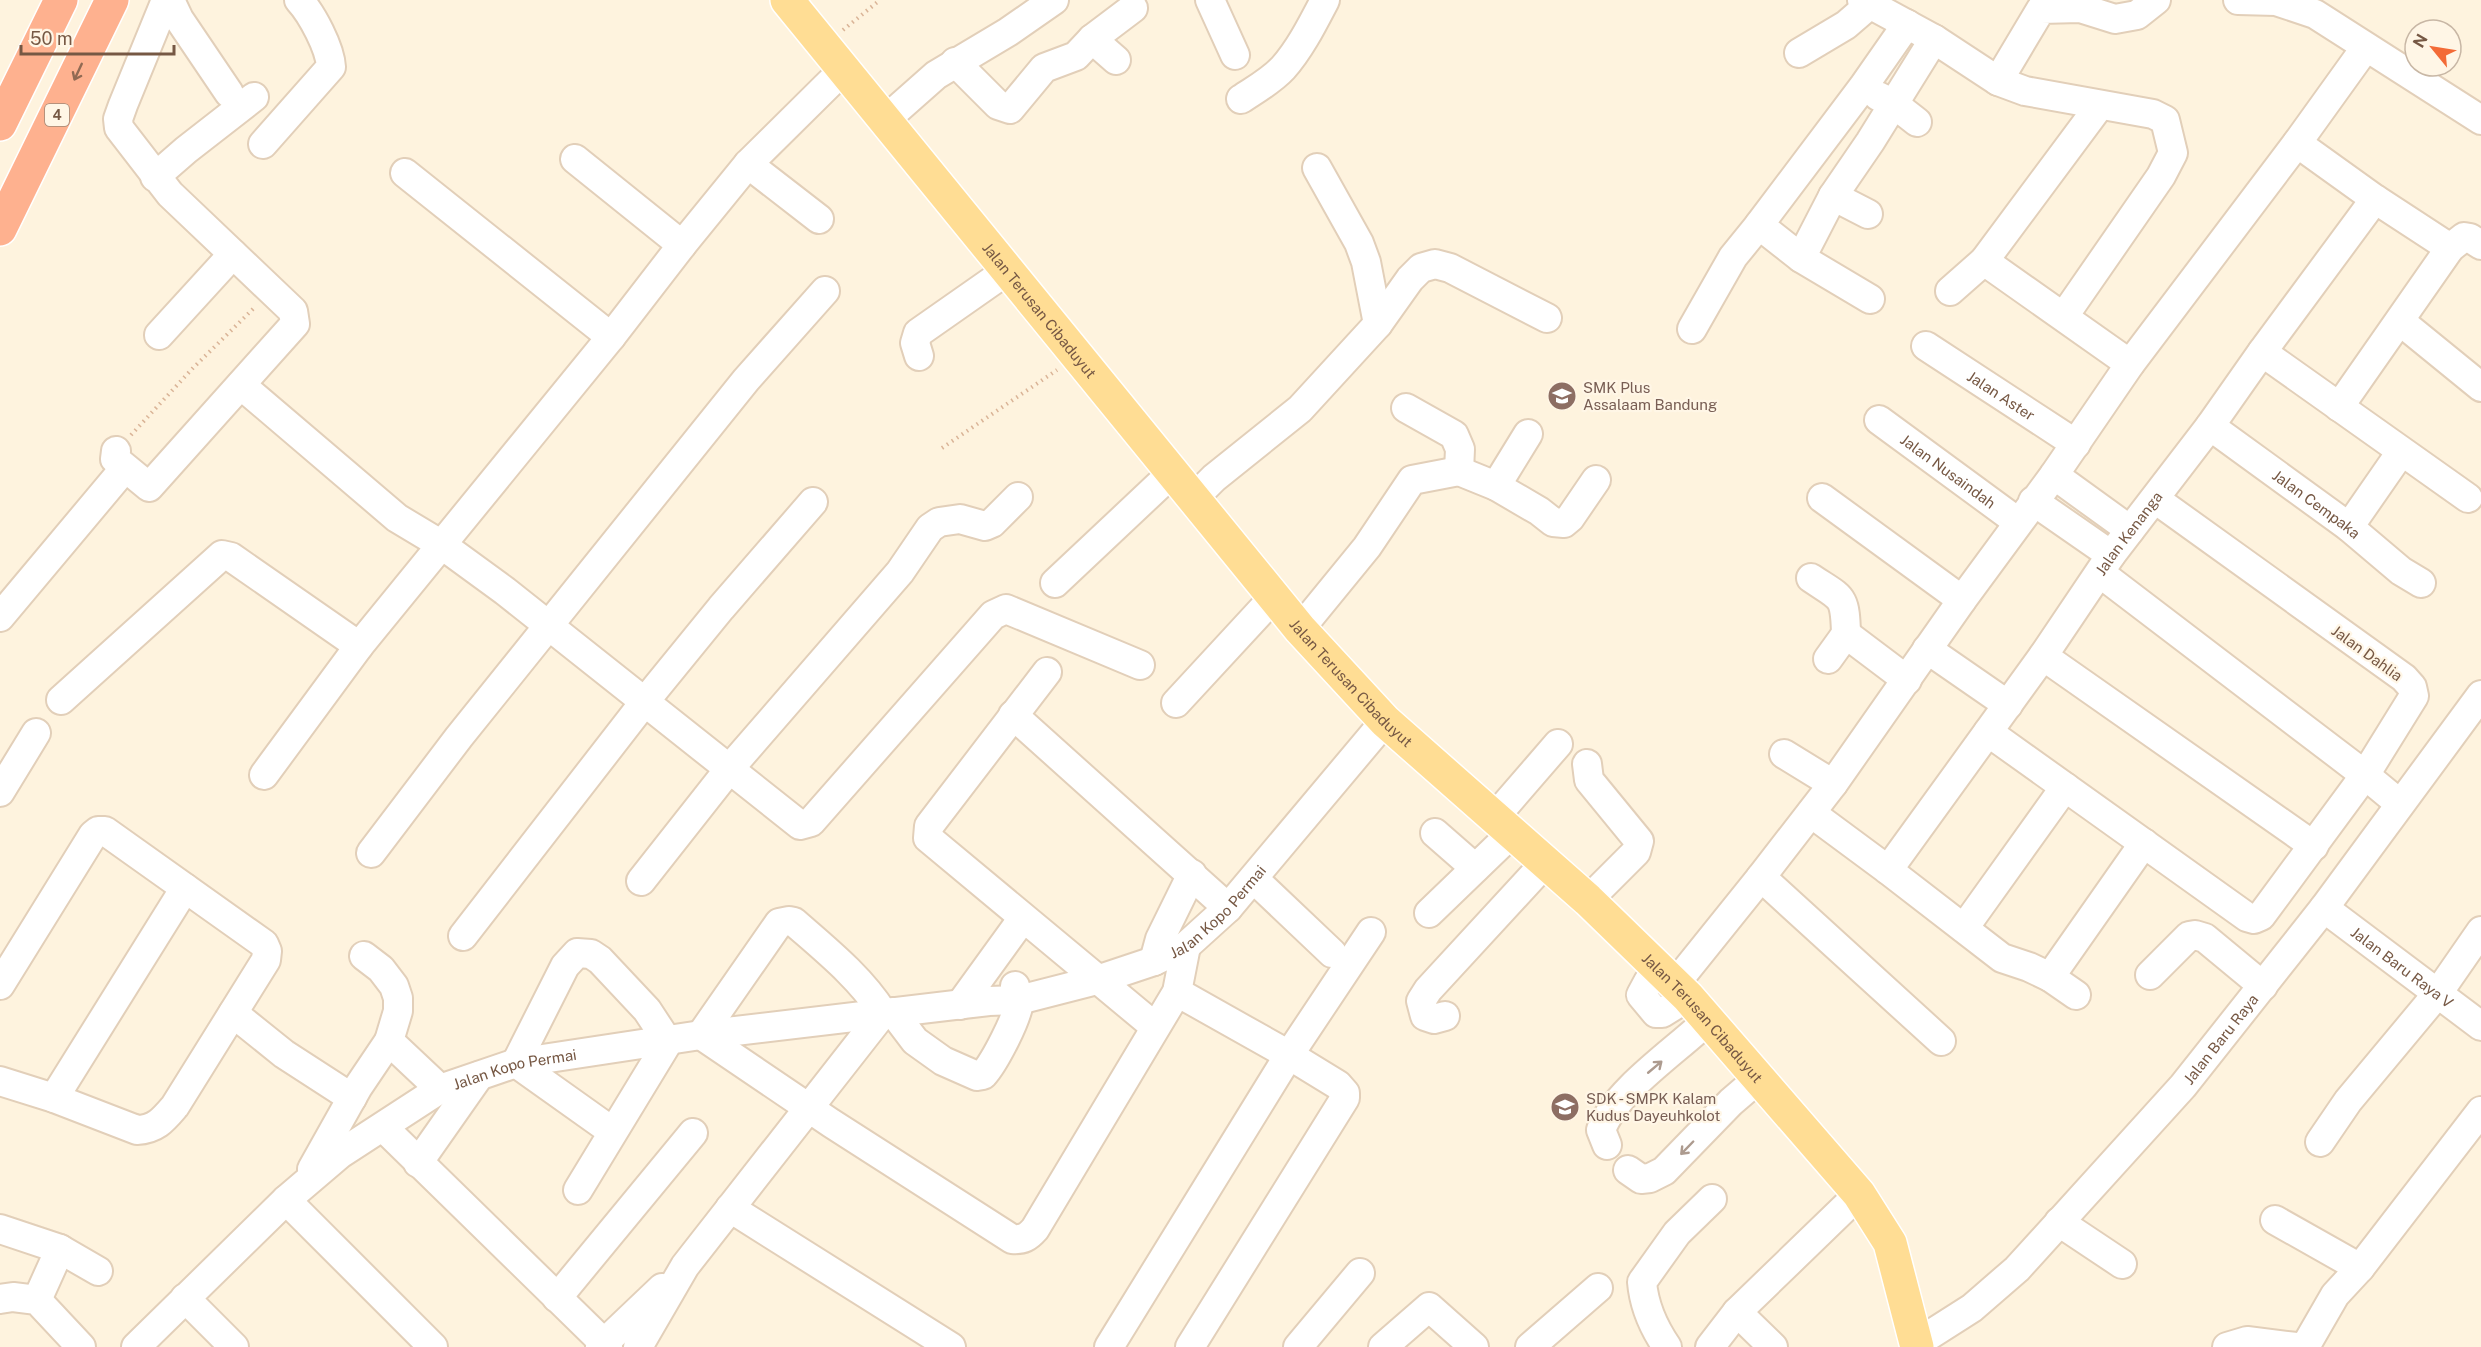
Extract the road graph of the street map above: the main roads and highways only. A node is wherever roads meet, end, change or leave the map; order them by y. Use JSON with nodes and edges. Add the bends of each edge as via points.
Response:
{"nodes":[{"id":1,"x":61,"y":0,"type":"edge"},
{"id":2,"x":112,"y":0,"type":"edge"},
{"id":3,"x":787,"y":0,"type":"edge"},
{"id":4,"x":0,"y":124,"type":"edge"},
{"id":5,"x":0,"y":230,"type":"edge"},
{"id":6,"x":1917,"y":1345,"type":"edge"}],
"edges":[{"from":1,"to":4,"type":"highway"},
{"from":2,"to":5,"type":"highway","number":"4","one_way":true},
{"from":3,"to":6,"type":"main road","name":"Jalan Terusan Cibaduyut","via":[[1300,629],[1379,716],[1588,900],[1683,993],[1859,1194],[1890,1243]]}]}
